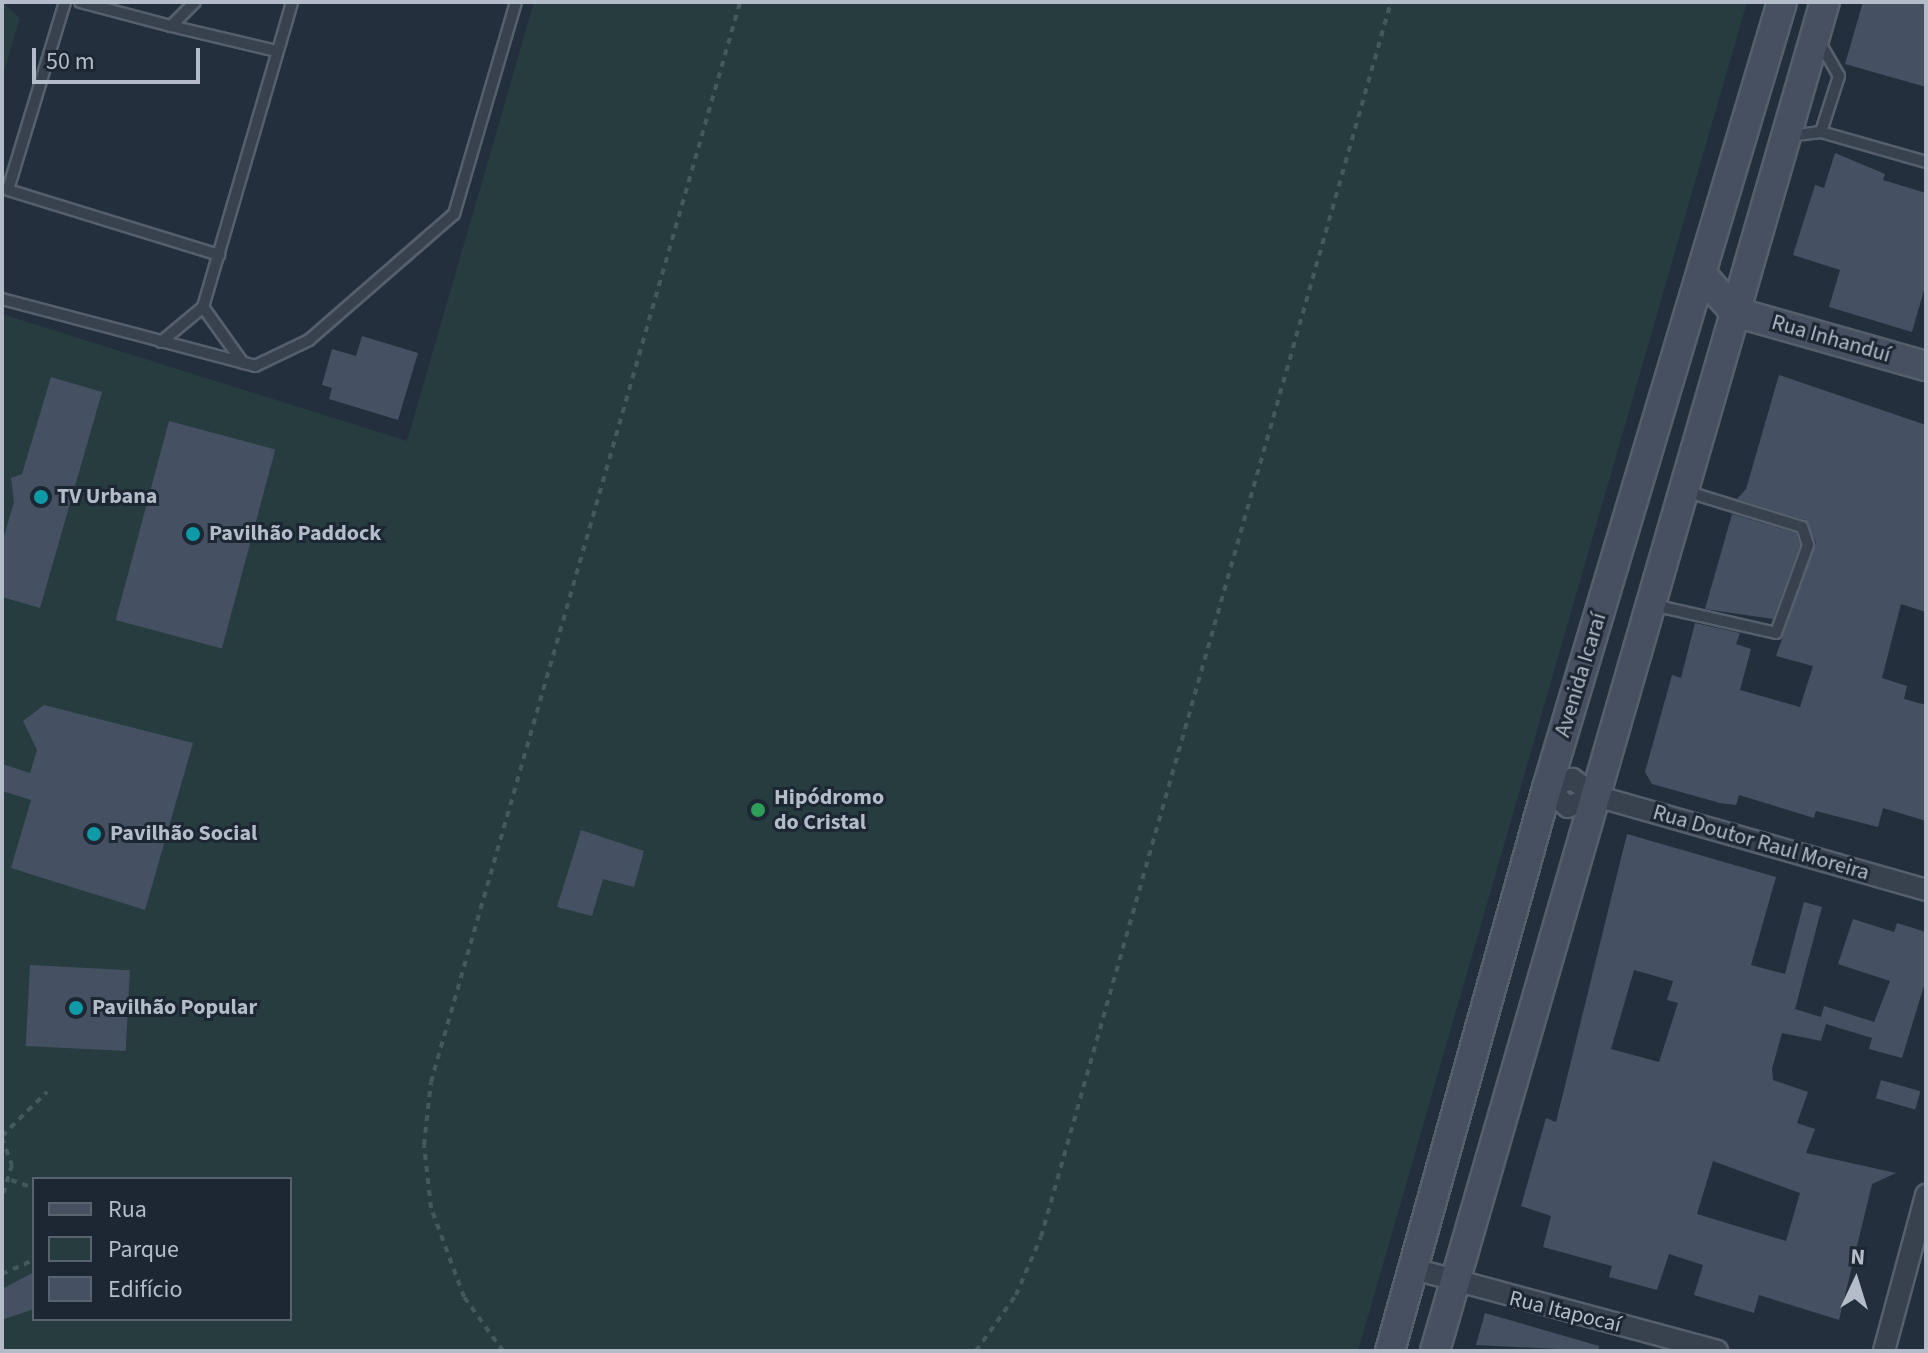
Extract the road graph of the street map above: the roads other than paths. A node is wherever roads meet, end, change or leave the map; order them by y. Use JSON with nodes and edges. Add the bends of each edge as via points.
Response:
{"nodes":[{"id":1,"x":65,"y":2,"type":"edge"},
{"id":2,"x":80,"y":2,"type":"edge"},
{"id":3,"x":195,"y":2,"type":"edge"},
{"id":4,"x":292,"y":2,"type":"edge"},
{"id":5,"x":516,"y":2,"type":"edge"},
{"id":6,"x":1782,"y":2,"type":"edge"},
{"id":7,"x":1825,"y":2,"type":"edge"},
{"id":8,"x":171,"y":26,"type":"junction"},
{"id":9,"x":1815,"y":37,"type":"junction"},
{"id":10,"x":277,"y":51,"type":"junction"},
{"id":11,"x":1821,"y":132,"type":"junction"},
{"id":12,"x":1786,"y":136,"type":"junction"},
{"id":13,"x":1926,"y":162,"type":"edge"},
{"id":14,"x":219,"y":255,"type":"junction"},
{"id":15,"x":1703,"y":276,"type":"junction"},
{"id":16,"x":2,"y":299,"type":"edge"},
{"id":17,"x":203,"y":307,"type":"junction"},
{"id":18,"x":1735,"y":312,"type":"junction"},
{"id":19,"x":161,"y":342,"type":"junction"},
{"id":20,"x":243,"y":363,"type":"junction"},
{"id":21,"x":1926,"y":366,"type":"edge"},
{"id":22,"x":1684,"y":491,"type":"junction"},
{"id":23,"x":1651,"y":605,"type":"junction"},
{"id":24,"x":1547,"y":788,"type":"junction"},
{"id":25,"x":1596,"y":796,"type":"junction"},
{"id":26,"x":1926,"y":890,"type":"edge"},
{"id":27,"x":1926,"y":1195,"type":"edge"},
{"id":28,"x":1414,"y":1269,"type":"junction"},
{"id":29,"x":1455,"y":1284,"type":"junction"},
{"id":30,"x":1390,"y":1351,"type":"edge"},
{"id":31,"x":1435,"y":1351,"type":"edge"},
{"id":32,"x":1717,"y":1351,"type":"edge"},
{"id":33,"x":1884,"y":1351,"type":"edge"}],
"edges":[{"from":1,"to":14,"type":"lane","via":[[8,190]]},
{"from":2,"to":8,"type":"lane"},
{"from":3,"to":8,"type":"lane"},
{"from":4,"to":10,"type":"lane"},
{"from":5,"to":20,"type":"lane","via":[[454,214],[309,340],[267,364]]},
{"from":6,"to":15,"type":"main road","name":"Avenida Icaraí"},
{"from":7,"to":9,"type":"main road"},
{"from":8,"to":10,"type":"lane"},
{"from":9,"to":11,"type":"lane","via":[[1839,76]]},
{"from":9,"to":12,"type":"main road"},
{"from":10,"to":14,"type":"lane"},
{"from":11,"to":12,"type":"lane"},
{"from":11,"to":13,"type":"lane"},
{"from":12,"to":18,"type":"main road"},
{"from":14,"to":17,"type":"lane"},
{"from":15,"to":18,"type":"main road"},
{"from":15,"to":24,"type":"main road","name":"Avenida Icaraí"},
{"from":16,"to":19,"type":"lane"},
{"from":17,"to":19,"type":"lane"},
{"from":17,"to":20,"type":"lane"},
{"from":18,"to":21,"type":"main road","name":"Rua Inhanduí"},
{"from":18,"to":22,"type":"main road"},
{"from":19,"to":20,"type":"lane"},
{"from":22,"to":23,"type":"main road"},
{"from":22,"to":23,"type":"lane","via":[[1802,527],[1808,545],[1776,633]]},
{"from":23,"to":25,"type":"main road"},
{"from":24,"to":25,"type":"street","name":"Rua Doutor Raul Moreira","via":[[1572,779]]},
{"from":24,"to":28,"type":"main road","name":"Avenida Icaraí"},
{"from":25,"to":26,"type":"street","name":"Rua Doutor Raul Moreira"},
{"from":25,"to":29,"type":"main road"},
{"from":27,"to":33,"type":"street"},
{"from":28,"to":29,"type":"street","name":"Rua Itapocaí"},
{"from":28,"to":30,"type":"main road","name":"Avenida Icaraí"},
{"from":29,"to":31,"type":"main road"},
{"from":29,"to":32,"type":"street","name":"Rua Itapocaí"}]}
